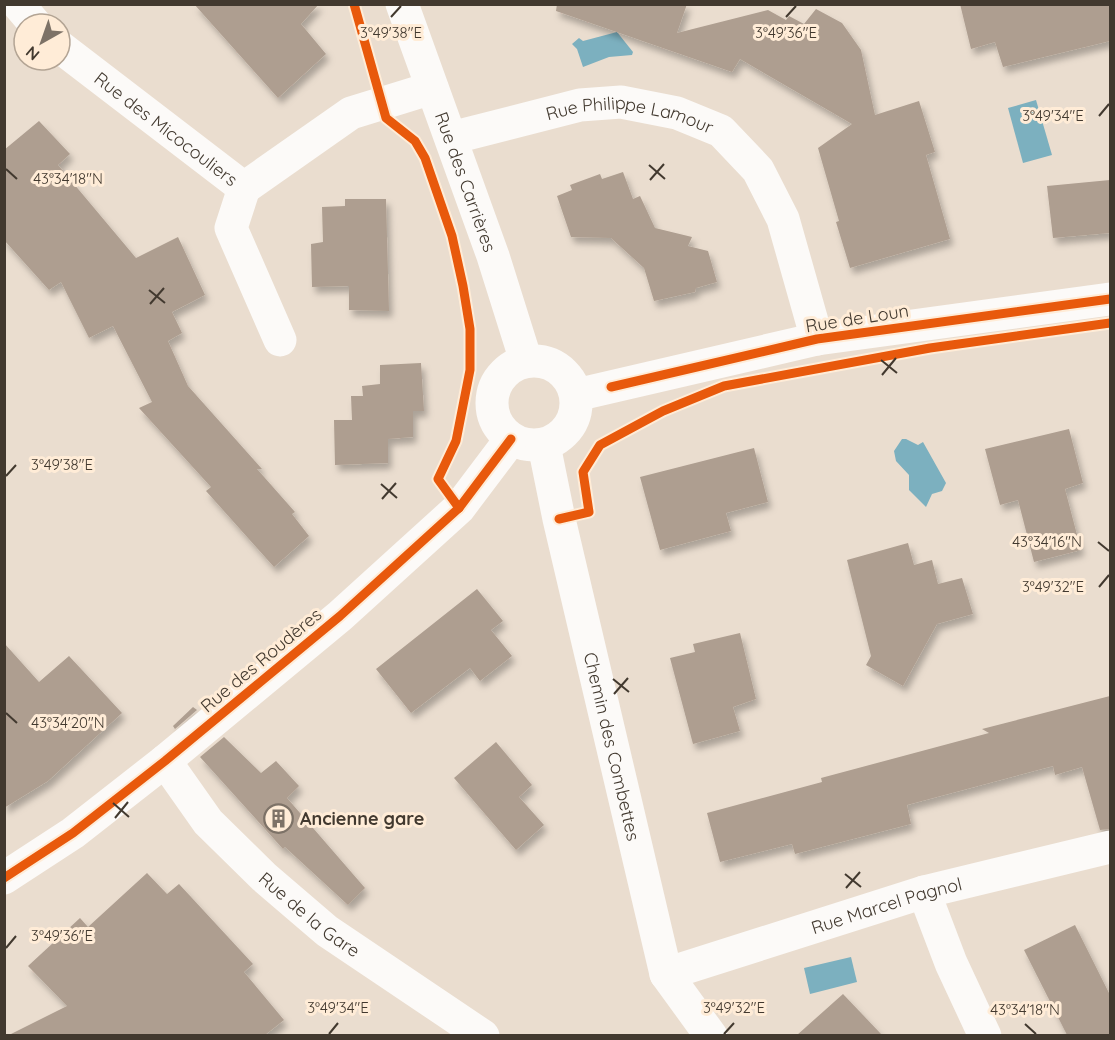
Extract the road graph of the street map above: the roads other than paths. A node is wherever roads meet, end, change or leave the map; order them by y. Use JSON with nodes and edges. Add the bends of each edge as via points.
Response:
{"nodes":[{"id":1,"x":402,"y":4,"type":"edge"},
{"id":2,"x":72,"y":56,"type":"edge"},
{"id":3,"x":432,"y":88,"type":"junction"},
{"id":4,"x":451,"y":138,"type":"junction"},
{"id":5,"x":244,"y":188,"type":"junction"},
{"id":6,"x":1110,"y":299,"type":"edge"},
{"id":7,"x":817,"y":339,"type":"junction"},
{"id":8,"x":280,"y":340,"type":"dead end"},
{"id":9,"x":526,"y":361,"type":"junction"},
{"id":10,"x":576,"y":395,"type":"junction"},
{"id":11,"x":511,"y":439,"type":"junction"},
{"id":12,"x":544,"y":445,"type":"junction"},
{"id":13,"x":165,"y":761,"type":"junction"},
{"id":14,"x":1110,"y":848,"type":"edge"},
{"id":15,"x":4,"y":878,"type":"edge"},
{"id":16,"x":924,"y":892,"type":"junction"},
{"id":17,"x":666,"y":974,"type":"junction"},
{"id":18,"x":483,"y":1035,"type":"edge"},
{"id":19,"x":711,"y":1035,"type":"edge"},
{"id":20,"x":985,"y":1035,"type":"edge"}],
"edges":[{"from":1,"to":3,"type":"street","name":"Rue des Carrières"},
{"from":2,"to":5,"type":"street","name":"Rue des Micocouliers"},
{"from":3,"to":4,"type":"street","name":"Rue des Carrières"},
{"from":3,"to":5,"type":"street","name":"Rue des Micocouliers","via":[[351,112]]},
{"from":4,"to":7,"type":"street","name":"Rue Philippe Lamour","via":[[580,105],[621,102],[677,112],[721,131],[758,170],[783,219]]},
{"from":4,"to":9,"type":"street","name":"Rue des Carrières"},
{"from":5,"to":8,"type":"street","name":"Rue des Micocouliers","via":[[231,228]]},
{"from":6,"to":7,"type":"street","name":"Rue de Loun"},
{"from":7,"to":10,"type":"street","name":"Rue de Loun"},
{"from":9,"to":10,"type":"street","via":[[543,361],[558,368],[570,379]]},
{"from":9,"to":11,"type":"street","via":[[511,367],[492,395],[492,412]]},
{"from":10,"to":12,"type":"street","via":[[571,426]]},
{"from":11,"to":12,"type":"street","via":[[527,445]]},
{"from":11,"to":13,"type":"street","name":"Rue des Roudères","via":[[459,508],[340,616]]},
{"from":12,"to":17,"type":"street","name":"Chemin des Combettes"},
{"from":13,"to":15,"type":"street","name":"Rue des Roudères","via":[[73,833]]},
{"from":13,"to":18,"type":"street","name":"Rue de la Gare","via":[[208,822],[264,877],[327,931]]},
{"from":14,"to":16,"type":"street","name":"Rue Marcel Pagnol"},
{"from":16,"to":17,"type":"street","name":"Rue Marcel Pagnol"},
{"from":16,"to":20,"type":"street","via":[[951,963]]},
{"from":17,"to":19,"type":"street","name":"Chemin des Combettes"}]}
